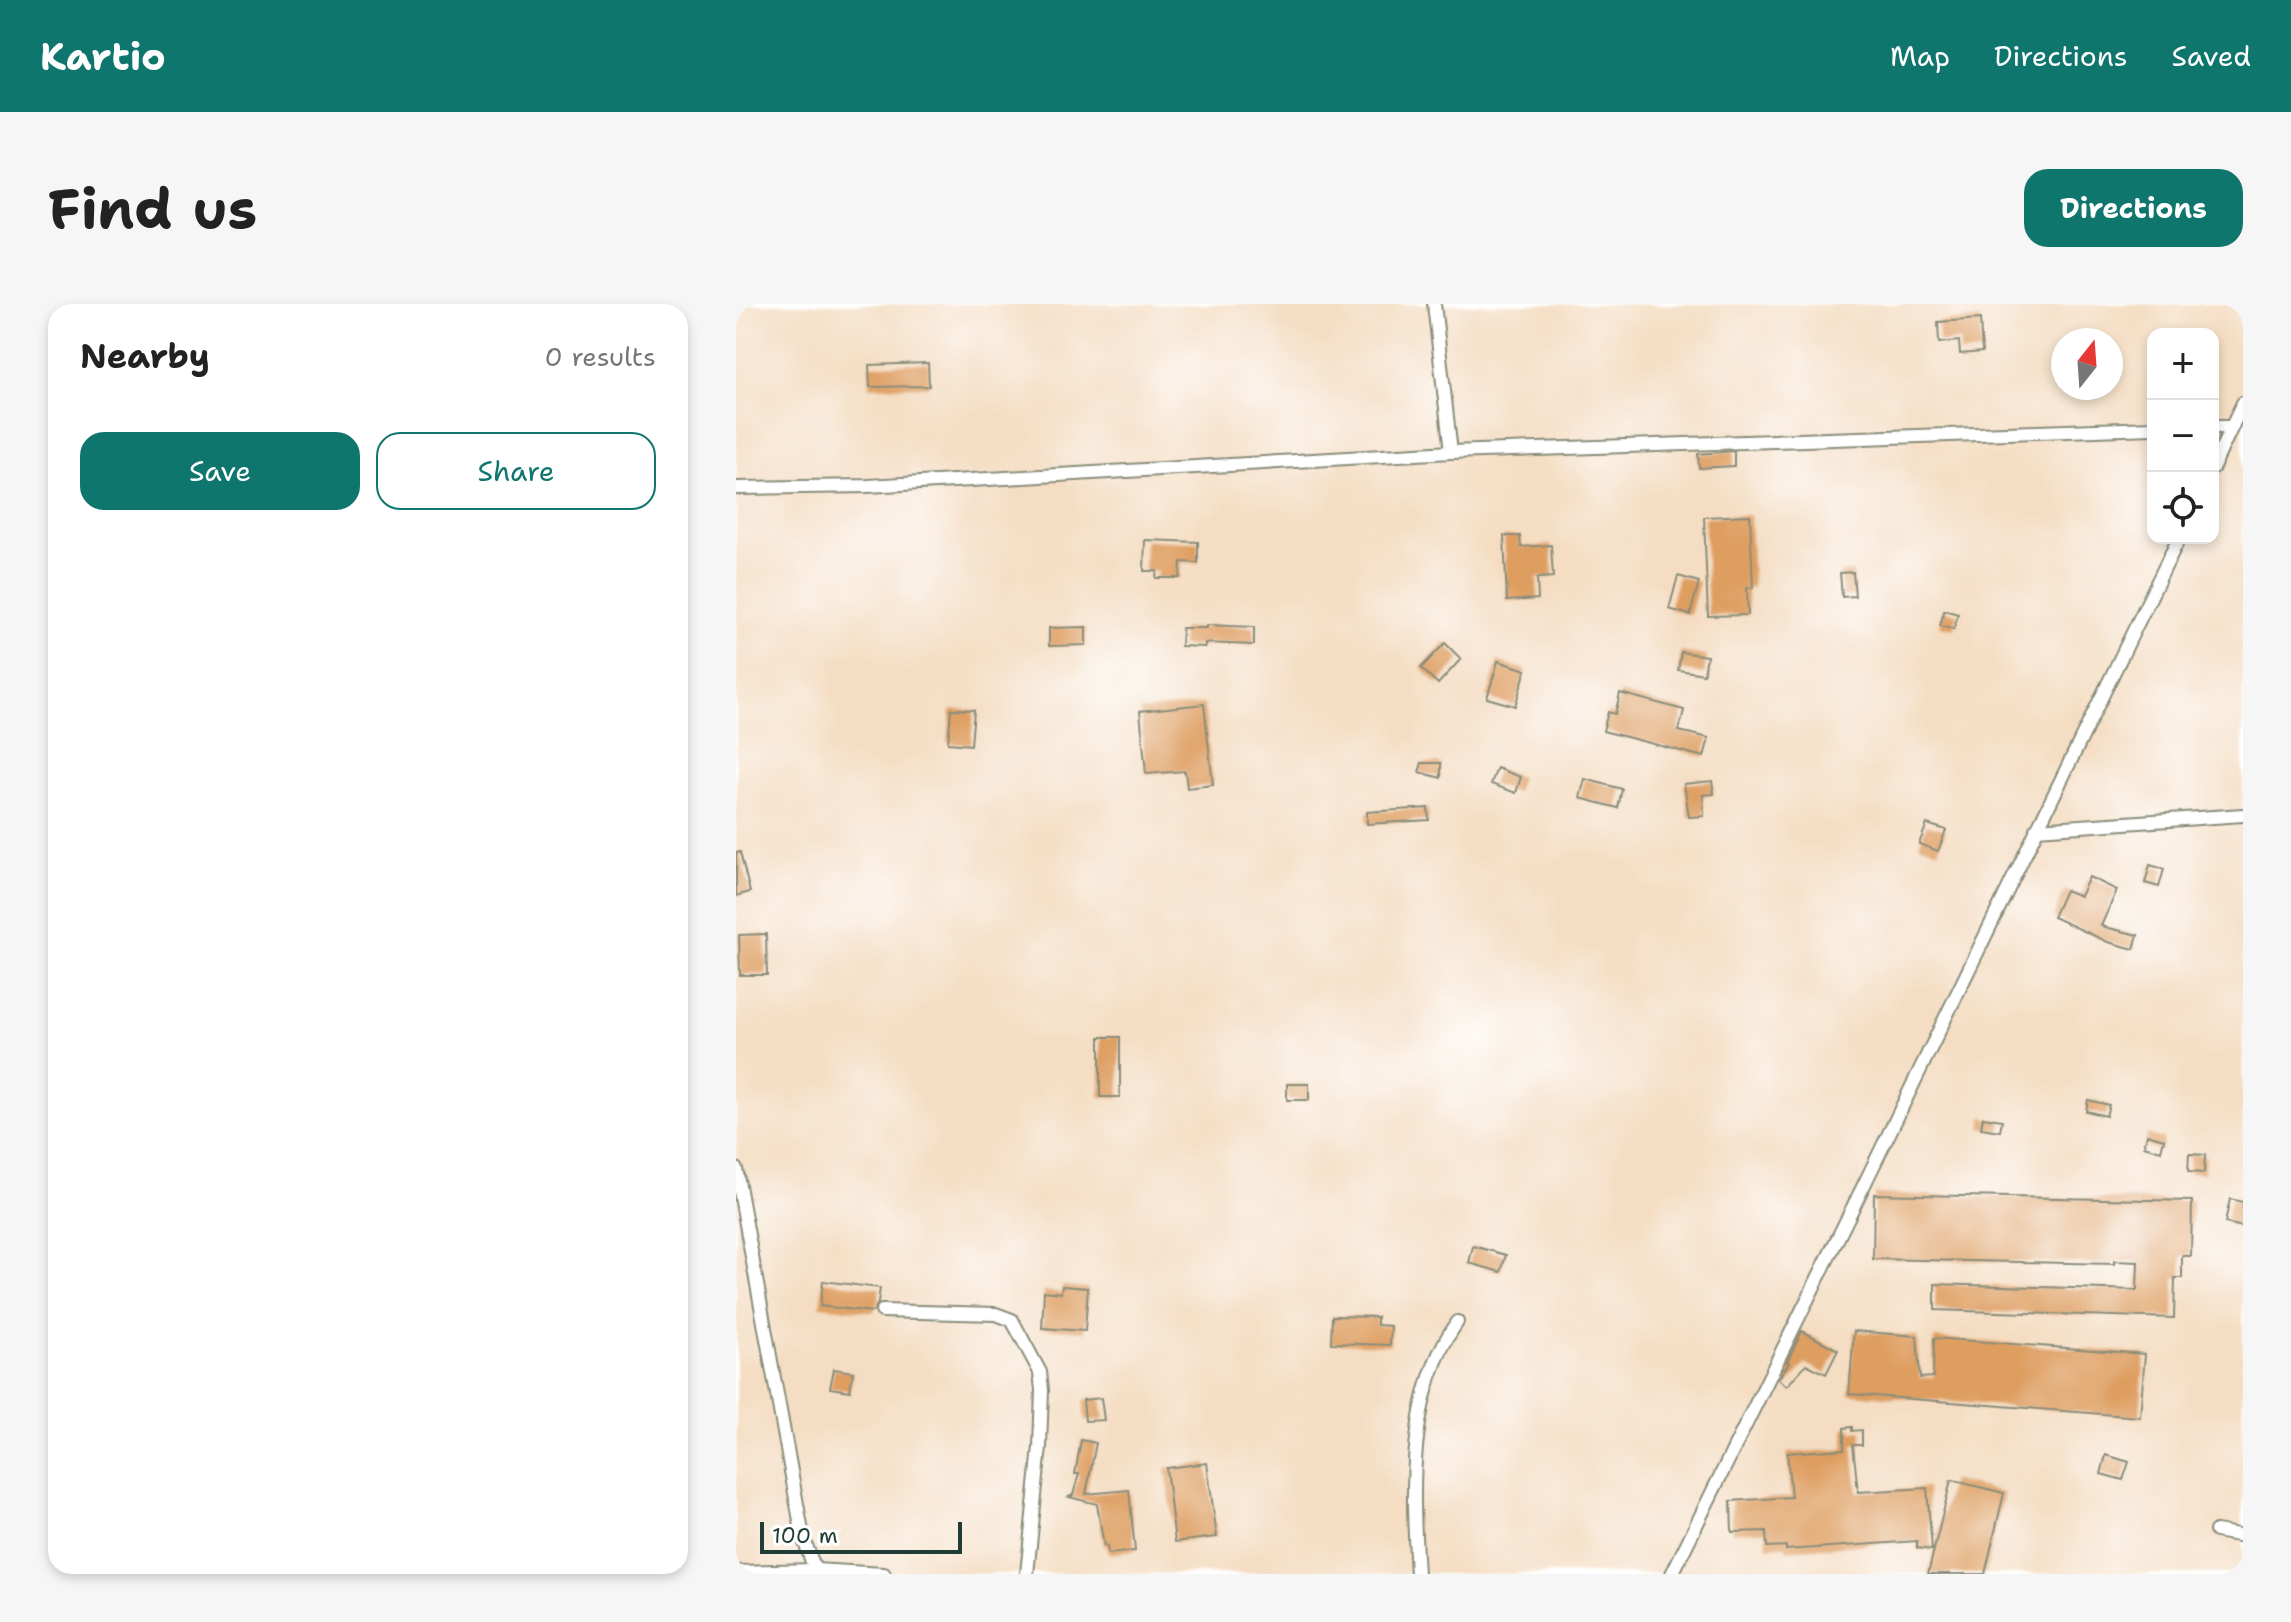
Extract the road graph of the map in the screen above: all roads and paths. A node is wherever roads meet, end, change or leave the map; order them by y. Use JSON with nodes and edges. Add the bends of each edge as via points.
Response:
{"nodes":[{"id":1,"x":1434,"y":304,"type":"edge"},
{"id":2,"x":2243,"y":403,"type":"edge"},
{"id":3,"x":2219,"y":427,"type":"edge"},
{"id":4,"x":2232,"y":427,"type":"junction"},
{"id":5,"x":2147,"y":428,"type":"edge"},
{"id":6,"x":1451,"y":452,"type":"junction"},
{"id":7,"x":2219,"y":454,"type":"edge"},
{"id":8,"x":736,"y":488,"type":"edge"},
{"id":9,"x":2176,"y":544,"type":"edge"},
{"id":10,"x":2243,"y":815,"type":"edge"},
{"id":11,"x":2036,"y":829,"type":"junction"},
{"id":12,"x":736,"y":1169,"type":"edge"},
{"id":13,"x":882,"y":1311,"type":"dead end"},
{"id":14,"x":1457,"y":1322,"type":"dead end"},
{"id":15,"x":2216,"y":1531,"type":"dead end"},
{"id":16,"x":2243,"y":1536,"type":"edge"},
{"id":17,"x":815,"y":1570,"type":"junction"},
{"id":18,"x":736,"y":1572,"type":"edge"},
{"id":19,"x":884,"y":1574,"type":"edge"},
{"id":20,"x":1027,"y":1574,"type":"edge"},
{"id":21,"x":1417,"y":1574,"type":"edge"},
{"id":22,"x":1672,"y":1574,"type":"edge"}],
"edges":[{"from":1,"to":6,"type":"street"},
{"from":2,"to":4,"type":"street"},
{"from":3,"to":4,"type":"street"},
{"from":4,"to":7,"type":"street"},
{"from":5,"to":6,"type":"street"},
{"from":6,"to":8,"type":"street","via":[[868,486]]},
{"from":9,"to":11,"type":"street"},
{"from":10,"to":11,"type":"street"},
{"from":11,"to":22,"type":"street"},
{"from":12,"to":17,"type":"street","via":[[803,1537]]},
{"from":13,"to":20,"type":"street","via":[[996,1314],[1012,1320],[1040,1372],[1042,1390]]},
{"from":14,"to":21,"type":"street","via":[[1435,1362],[1418,1431]]},
{"from":15,"to":16,"type":"street"},
{"from":17,"to":18,"type":"street"},
{"from":17,"to":19,"type":"street"}]}
